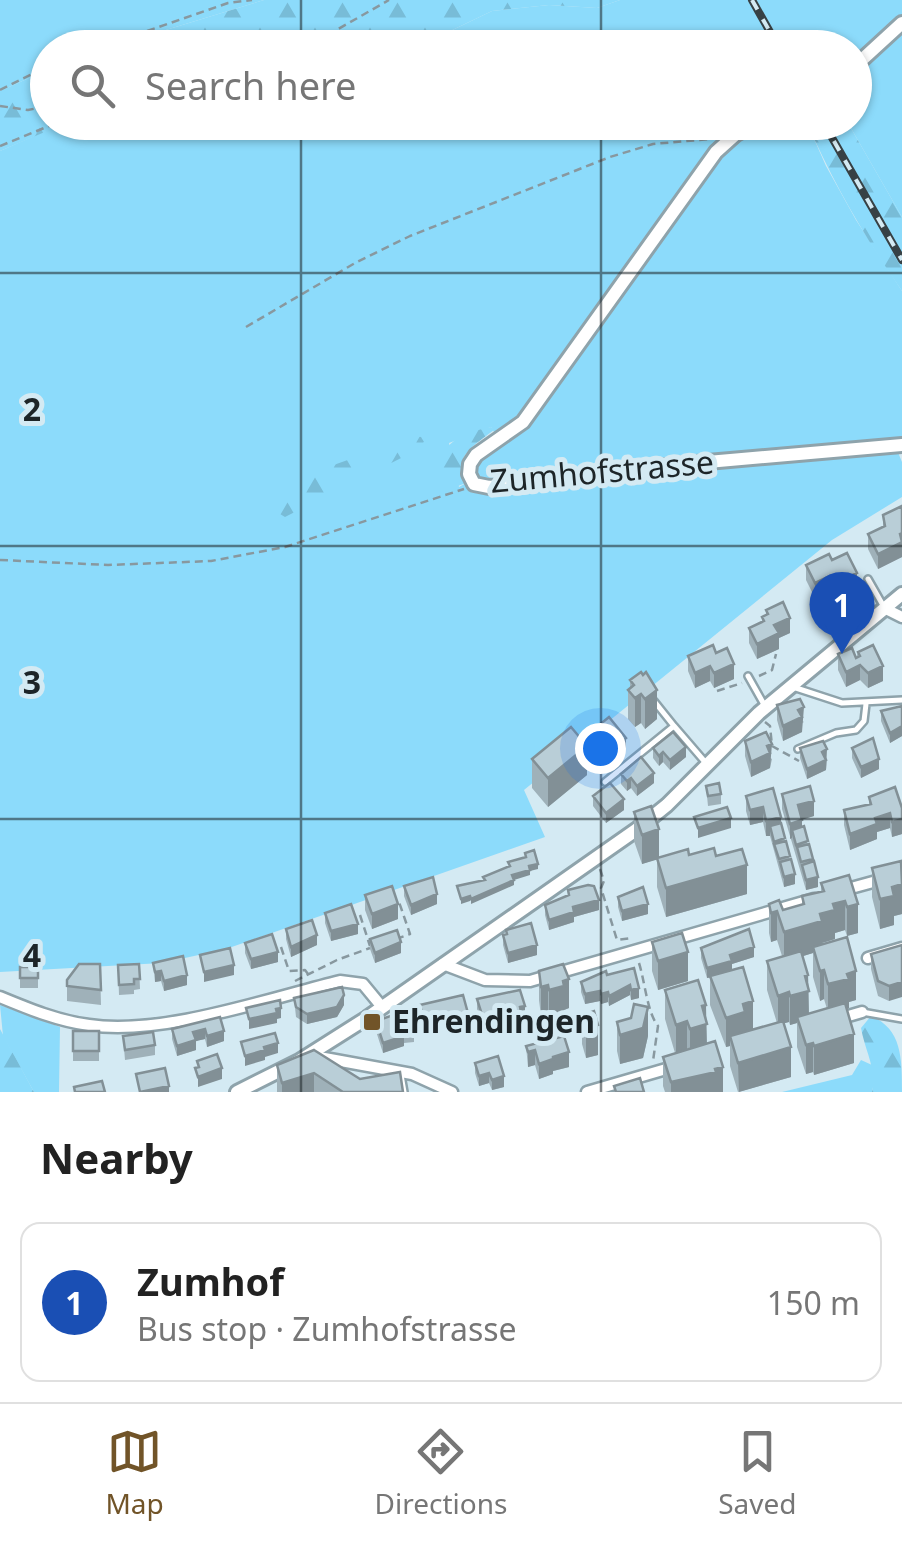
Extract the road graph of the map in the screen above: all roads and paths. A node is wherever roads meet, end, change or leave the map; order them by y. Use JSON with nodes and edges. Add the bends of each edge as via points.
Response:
{"nodes":[{"id":1,"x":240,"y":0,"type":"edge"},
{"id":2,"x":252,"y":0,"type":"edge"},
{"id":3,"x":389,"y":0,"type":"edge"},
{"id":4,"x":902,"y":22,"type":"edge"},
{"id":5,"x":151,"y":30,"type":"edge"},
{"id":6,"x":336,"y":30,"type":"edge"},
{"id":7,"x":872,"y":50,"type":"edge"},
{"id":8,"x":30,"y":77,"type":"edge"},
{"id":9,"x":0,"y":90,"type":"edge"},
{"id":10,"x":0,"y":106,"type":"edge"},
{"id":11,"x":30,"y":110,"type":"edge"},
{"id":12,"x":30,"y":132,"type":"edge"},
{"id":13,"x":694,"y":140,"type":"edge"},
{"id":14,"x":720,"y":140,"type":"edge"},
{"id":15,"x":729,"y":140,"type":"edge"},
{"id":16,"x":726,"y":142,"type":"junction"},
{"id":17,"x":0,"y":146,"type":"edge"},
{"id":18,"x":246,"y":327,"type":"dead end"},
{"id":19,"x":902,"y":446,"type":"edge"},
{"id":20,"x":474,"y":484,"type":"junction"},
{"id":21,"x":0,"y":560,"type":"edge"},
{"id":22,"x":868,"y":579,"type":"dead end"},
{"id":23,"x":902,"y":594,"type":"edge"},
{"id":24,"x":886,"y":609,"type":"junction"},
{"id":25,"x":902,"y":618,"type":"edge"},
{"id":26,"x":748,"y":676,"type":"dead end"},
{"id":27,"x":792,"y":687,"type":"junction"},
{"id":28,"x":652,"y":699,"type":"edge"},
{"id":29,"x":902,"y":700,"type":"edge"},
{"id":30,"x":866,"y":704,"type":"junction"},
{"id":31,"x":764,"y":715,"type":"junction"},
{"id":32,"x":674,"y":726,"type":"junction"},
{"id":33,"x":798,"y":749,"type":"edge"},
{"id":34,"x":799,"y":761,"type":"edge"},
{"id":35,"x":708,"y":765,"type":"junction"},
{"id":36,"x":604,"y":782,"type":"edge"},
{"id":37,"x":597,"y":865,"type":"dead end"},
{"id":38,"x":902,"y":874,"type":"edge"},
{"id":39,"x":400,"y":902,"type":"edge"},
{"id":40,"x":360,"y":916,"type":"edge"},
{"id":41,"x":634,"y":945,"type":"dead end"},
{"id":42,"x":280,"y":946,"type":"edge"},
{"id":43,"x":370,"y":948,"type":"junction"},
{"id":44,"x":902,"y":948,"type":"edge"},
{"id":45,"x":637,"y":957,"type":"dead end"},
{"id":46,"x":868,"y":958,"type":"edge"},
{"id":47,"x":443,"y":964,"type":"junction"},
{"id":48,"x":308,"y":974,"type":"junction"},
{"id":49,"x":290,"y":984,"type":"dead end"},
{"id":50,"x":0,"y":997,"type":"edge"},
{"id":51,"x":382,"y":1007,"type":"junction"},
{"id":52,"x":862,"y":1012,"type":"joint"},
{"id":53,"x":902,"y":1019,"type":"edge"},
{"id":54,"x":824,"y":1023,"type":"edge"},
{"id":55,"x":311,"y":1054,"type":"junction"},
{"id":56,"x":690,"y":1062,"type":"edge"},
{"id":57,"x":652,"y":1068,"type":"dead end"},
{"id":58,"x":400,"y":1072,"type":"junction"},
{"id":59,"x":237,"y":1092,"type":"edge"},
{"id":60,"x":404,"y":1092,"type":"edge"},
{"id":61,"x":452,"y":1092,"type":"edge"},
{"id":62,"x":587,"y":1092,"type":"edge"}],
"edges":[{"from":1,"to":2,"type":"path"},
{"from":1,"to":5,"type":"path"},
{"from":3,"to":6,"type":"path"},
{"from":4,"to":7,"type":"street"},
{"from":8,"to":9,"type":"path"},
{"from":10,"to":11,"type":"path"},
{"from":12,"to":17,"type":"path"},
{"from":13,"to":18,"type":"path","via":[[610,157],[410,236]]},
{"from":14,"to":16,"type":"path"},
{"from":15,"to":16,"type":"street","name":"Zumhofstrasse"},
{"from":16,"to":20,"type":"street","name":"Zumhofstrasse","via":[[522,422],[476,455],[469,474]]},
{"from":19,"to":20,"type":"street","name":"Zumhofstrasse"},
{"from":20,"to":21,"type":"path","via":[[285,547],[211,561]]},
{"from":22,"to":24,"type":"lane"},
{"from":23,"to":24,"type":"street"},
{"from":24,"to":25,"type":"street"},
{"from":24,"to":27,"type":"street"},
{"from":26,"to":31,"type":"lane"},
{"from":27,"to":30,"type":"lane"},
{"from":27,"to":31,"type":"street"},
{"from":28,"to":32,"type":"lane"},
{"from":29,"to":30,"type":"lane"},
{"from":30,"to":33,"type":"lane","via":[[856,730]]},
{"from":31,"to":34,"type":"path","via":[[772,746]]},
{"from":31,"to":35,"type":"street"},
{"from":32,"to":35,"type":"lane"},
{"from":32,"to":36,"type":"lane"},
{"from":35,"to":47,"type":"street","via":[[636,830]]},
{"from":37,"to":41,"type":"path","via":[[617,940],[631,936]]},
{"from":38,"to":47,"type":"street","via":[[530,981],[485,980]]},
{"from":39,"to":43,"type":"path","via":[[410,934]]},
{"from":40,"to":43,"type":"path"},
{"from":42,"to":48,"type":"path","via":[[289,971]]},
{"from":43,"to":48,"type":"path"},
{"from":44,"to":46,"type":"street"},
{"from":45,"to":57,"type":"path","via":[[658,1026]]},
{"from":47,"to":51,"type":"street"},
{"from":48,"to":49,"type":"path"},
{"from":50,"to":51,"type":"street","via":[[68,1022],[110,1027],[165,1024],[340,981],[363,984]]},
{"from":51,"to":55,"type":"street"},
{"from":52,"to":53,"type":"lane"},
{"from":52,"to":54,"type":"street"},
{"from":55,"to":58,"type":"street"},
{"from":55,"to":59,"type":"street"},
{"from":56,"to":62,"type":"street"},
{"from":58,"to":60,"type":"lane"},
{"from":58,"to":61,"type":"street"}]}
